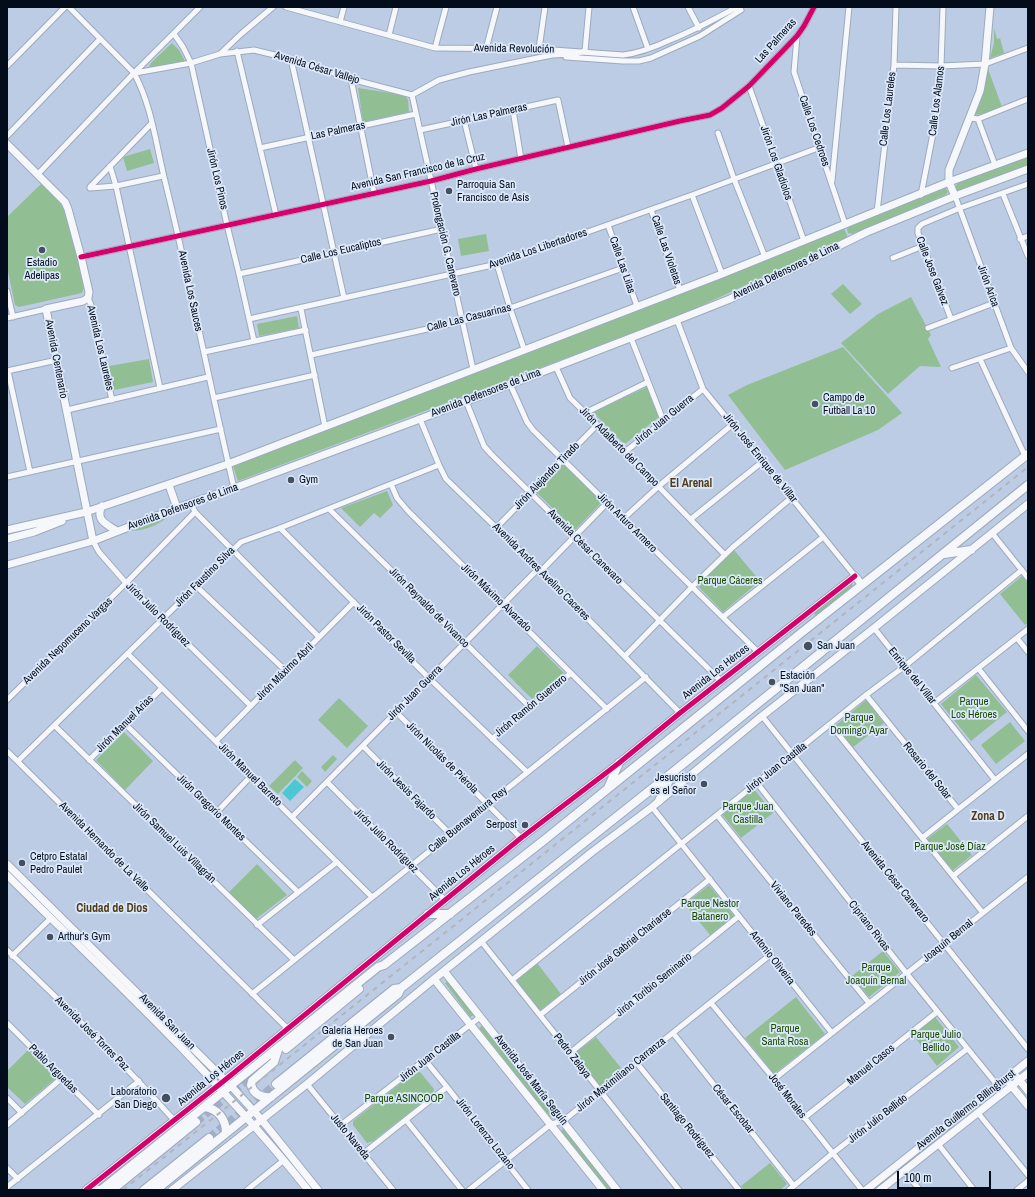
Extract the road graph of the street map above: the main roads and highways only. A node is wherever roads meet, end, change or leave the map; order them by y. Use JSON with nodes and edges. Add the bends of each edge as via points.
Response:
{"nodes":[{"id":1,"x":990,"y":7,"type":"edge"},
{"id":2,"x":7,"y":144,"type":"edge"},
{"id":3,"x":1028,"y":153,"type":"edge"},
{"id":4,"x":1028,"y":169,"type":"edge"},
{"id":5,"x":949,"y":182,"type":"junction"},
{"id":6,"x":955,"y":196,"type":"junction"},
{"id":7,"x":1027,"y":455,"type":"edge"},
{"id":8,"x":169,"y":485,"type":"junction"},
{"id":9,"x":1028,"y":485,"type":"edge"},
{"id":10,"x":1028,"y":504,"type":"edge"},
{"id":11,"x":102,"y":506,"type":"junction"},
{"id":12,"x":176,"y":508,"type":"junction"},
{"id":13,"x":86,"y":512,"type":"junction"},
{"id":14,"x":7,"y":530,"type":"edge"},
{"id":15,"x":117,"y":531,"type":"junction"},
{"id":16,"x":7,"y":539,"type":"edge"},
{"id":17,"x":93,"y":541,"type":"junction"},
{"id":18,"x":66,"y":548,"type":"junction"},
{"id":19,"x":971,"y":550,"type":"junction"},
{"id":20,"x":943,"y":554,"type":"junction"},
{"id":21,"x":7,"y":561,"type":"edge"},
{"id":22,"x":7,"y":565,"type":"edge"},
{"id":23,"x":855,"y":576,"type":"joint"},
{"id":24,"x":862,"y":585,"type":"junction"},
{"id":25,"x":619,"y":763,"type":"junction"},
{"id":26,"x":673,"y":772,"type":"junction"},
{"id":27,"x":607,"y":790,"type":"junction"},
{"id":28,"x":659,"y":801,"type":"junction"},
{"id":29,"x":7,"y":864,"type":"edge"},
{"id":30,"x":7,"y":874,"type":"edge"},
{"id":31,"x":428,"y":914,"type":"junction"},
{"id":32,"x":450,"y":914,"type":"junction"},
{"id":33,"x":444,"y":971,"type":"junction"},
{"id":34,"x":434,"y":979,"type":"junction"},
{"id":35,"x":401,"y":988,"type":"junction"},
{"id":36,"x":365,"y":1036,"type":"junction"},
{"id":37,"x":345,"y":1037,"type":"junction"},
{"id":38,"x":283,"y":1048,"type":"junction"},
{"id":39,"x":1028,"y":1061,"type":"edge"},
{"id":40,"x":1014,"y":1073,"type":"junction"},
{"id":41,"x":1028,"y":1073,"type":"edge"},
{"id":42,"x":1006,"y":1079,"type":"junction"},
{"id":43,"x":1019,"y":1080,"type":"junction"},
{"id":44,"x":228,"y":1083,"type":"junction"},
{"id":45,"x":276,"y":1084,"type":"tunnel mouth"},
{"id":46,"x":1012,"y":1086,"type":"junction"},
{"id":47,"x":221,"y":1089,"type":"junction"},
{"id":48,"x":1028,"y":1091,"type":"edge"},
{"id":49,"x":271,"y":1097,"type":"junction"},
{"id":50,"x":1028,"y":1106,"type":"edge"},
{"id":51,"x":205,"y":1107,"type":"junction"},
{"id":52,"x":254,"y":1111,"type":"junction"},
{"id":53,"x":246,"y":1117,"type":"junction"},
{"id":54,"x":261,"y":1119,"type":"junction"},
{"id":55,"x":196,"y":1122,"type":"tunnel mouth"},
{"id":56,"x":254,"y":1125,"type":"junction"},
{"id":57,"x":226,"y":1133,"type":"junction"},
{"id":58,"x":209,"y":1138,"type":"tunnel mouth"},
{"id":59,"x":87,"y":1189,"type":"edge"},
{"id":60,"x":101,"y":1190,"type":"edge"},
{"id":61,"x":112,"y":1190,"type":"edge"},
{"id":62,"x":144,"y":1190,"type":"edge"},
{"id":63,"x":156,"y":1190,"type":"edge"},
{"id":64,"x":172,"y":1190,"type":"edge"},
{"id":65,"x":308,"y":1190,"type":"edge"},
{"id":66,"x":318,"y":1190,"type":"edge"},
{"id":67,"x":603,"y":1190,"type":"edge"},
{"id":68,"x":617,"y":1190,"type":"edge"},
{"id":69,"x":866,"y":1190,"type":"edge"},
{"id":70,"x":880,"y":1190,"type":"edge"}],
"edges":[{"from":1,"to":5,"type":"main road","via":[[986,64],[980,91],[949,170]]},
{"from":2,"to":13,"type":"main road","name":"Avenida Centenario","via":[[65,202],[89,292],[88,298],[83,301],[46,309]]},
{"from":3,"to":5,"type":"main road","name":"Avenida Defensores de Lima"},
{"from":4,"to":6,"type":"main road","name":"Avenida Defensores de Lima"},
{"from":5,"to":6,"type":"main road"},
{"from":5,"to":8,"type":"main road","name":"Avenida Defensores de Lima","via":[[722,274]]},
{"from":6,"to":12,"type":"main road","name":"Avenida Defensores de Lima","via":[[857,237],[730,299],[678,320],[420,419]]},
{"from":7,"to":24,"type":"main road","name":"Avenida Los Héroes"},
{"from":8,"to":11,"type":"main road","name":"Avenida Defensores de Lima"},
{"from":8,"to":12,"type":"main road"},
{"from":9,"to":20,"type":"main road"},
{"from":10,"to":19,"type":"main road"},
{"from":11,"to":13,"type":"main road","name":"Avenida Defensores de Lima"},
{"from":11,"to":15,"type":"main road","via":[[100,517]]},
{"from":12,"to":15,"type":"main road","name":"Avenida Defensores de Lima"},
{"from":13,"to":14,"type":"main road","name":"Avenida Defensores de Lima"},
{"from":13,"to":16,"type":"main road","via":[[34,532]]},
{"from":13,"to":17,"type":"main road","name":"Jirón Julio Rodríguez"},
{"from":15,"to":17,"type":"main road","name":"Avenida Defensores de Lima"},
{"from":17,"to":18,"type":"main road","name":"Avenida Defensores de Lima"},
{"from":18,"to":21,"type":"main road"},
{"from":18,"to":22,"type":"main road","name":"Avenida Defensores de Lima"},
{"from":19,"to":20,"type":"main road"},
{"from":19,"to":28,"type":"main road"},
{"from":20,"to":26,"type":"main road"},
{"from":23,"to":24,"type":"main road","name":"Jirón José Enrique de Villar"},
{"from":23,"to":25,"type":"main road","name":"Avenida Los Héroes"},
{"from":24,"to":27,"type":"main road","name":"Avenida Los Héroes"},
{"from":25,"to":27,"type":"main road"},
{"from":25,"to":31,"type":"main road","name":"Avenida Los Héroes"},
{"from":26,"to":28,"type":"main road"},
{"from":26,"to":35,"type":"main road"},
{"from":27,"to":32,"type":"main road","name":"Avenida Los Héroes"},
{"from":28,"to":33,"type":"main road"},
{"from":29,"to":44,"type":"main road","name":"Avenida San Juan"},
{"from":30,"to":47,"type":"main road","name":"Avenida San Juan"},
{"from":31,"to":32,"type":"main road"},
{"from":31,"to":44,"type":"main road","name":"Avenida Los Héroes","via":[[287,1028]]},
{"from":32,"to":38,"type":"main road","name":"Avenida Los Héroes","via":[[378,967]]},
{"from":33,"to":34,"type":"main road"},
{"from":33,"to":68,"type":"main road","name":"Avenida José María Seguín"},
{"from":34,"to":36,"type":"main road"},
{"from":34,"to":67,"type":"main road","name":"Avenida José María Seguín"},
{"from":35,"to":37,"type":"main road","via":[[398,994]]},
{"from":35,"to":45,"type":"main road","via":[[394,989]]},
{"from":36,"to":37,"type":"main road"},
{"from":36,"to":54,"type":"main road"},
{"from":37,"to":49,"type":"main road"},
{"from":38,"to":44,"type":"main road","name":"Avenida Los Héroes"},
{"from":38,"to":49,"type":"main road","via":[[274,1062],[252,1081],[251,1085],[258,1095]]},
{"from":39,"to":40,"type":"main road","name":"Avenida Guillermo Billinghurst"},
{"from":40,"to":42,"type":"main road","name":"Avenida Guillermo Billinghurst"},
{"from":40,"to":43,"type":"main road"},
{"from":41,"to":43,"type":"main road","name":"Avenida Guillermo Billinghurst"},
{"from":42,"to":46,"type":"main road"},
{"from":42,"to":69,"type":"main road","name":"Avenida Guillermo Billinghurst"},
{"from":43,"to":46,"type":"main road","name":"Avenida Guillermo Billinghurst"},
{"from":43,"to":48,"type":"main road"},
{"from":44,"to":47,"type":"main road","name":"Avenida Los Héroes"},
{"from":44,"to":52,"type":"main road","name":"Avenida San Juan"},
{"from":46,"to":50,"type":"main road"},
{"from":46,"to":70,"type":"main road","name":"Avenida Guillermo Billinghurst"},
{"from":47,"to":51,"type":"main road","name":"Avenida Los Héroes"},
{"from":47,"to":53,"type":"main road","name":"Avenida San Juan"},
{"from":47,"to":59,"type":"main road","name":"Avenida Los Héroes","via":[[174,1120]]},
{"from":49,"to":52,"type":"main road"},
{"from":51,"to":57,"type":"main road","via":[[220,1114],[226,1125]]},
{"from":51,"to":60,"type":"main road","name":"Avenida Los Héroes"},
{"from":52,"to":53,"type":"main road"},
{"from":52,"to":54,"type":"main road","name":"Avenida San Juan"},
{"from":53,"to":56,"type":"main road","name":"Avenida San Juan"},
{"from":53,"to":57,"type":"main road"},
{"from":54,"to":56,"type":"main road"},
{"from":54,"to":66,"type":"main road","name":"Avenida San Juan"},
{"from":55,"to":61,"type":"main road"},
{"from":56,"to":64,"type":"main road"},
{"from":56,"to":65,"type":"main road","name":"Avenida San Juan"},
{"from":57,"to":63,"type":"main road"},
{"from":58,"to":62,"type":"main road"},
{"from":59,"to":60,"type":"main road"}]}
